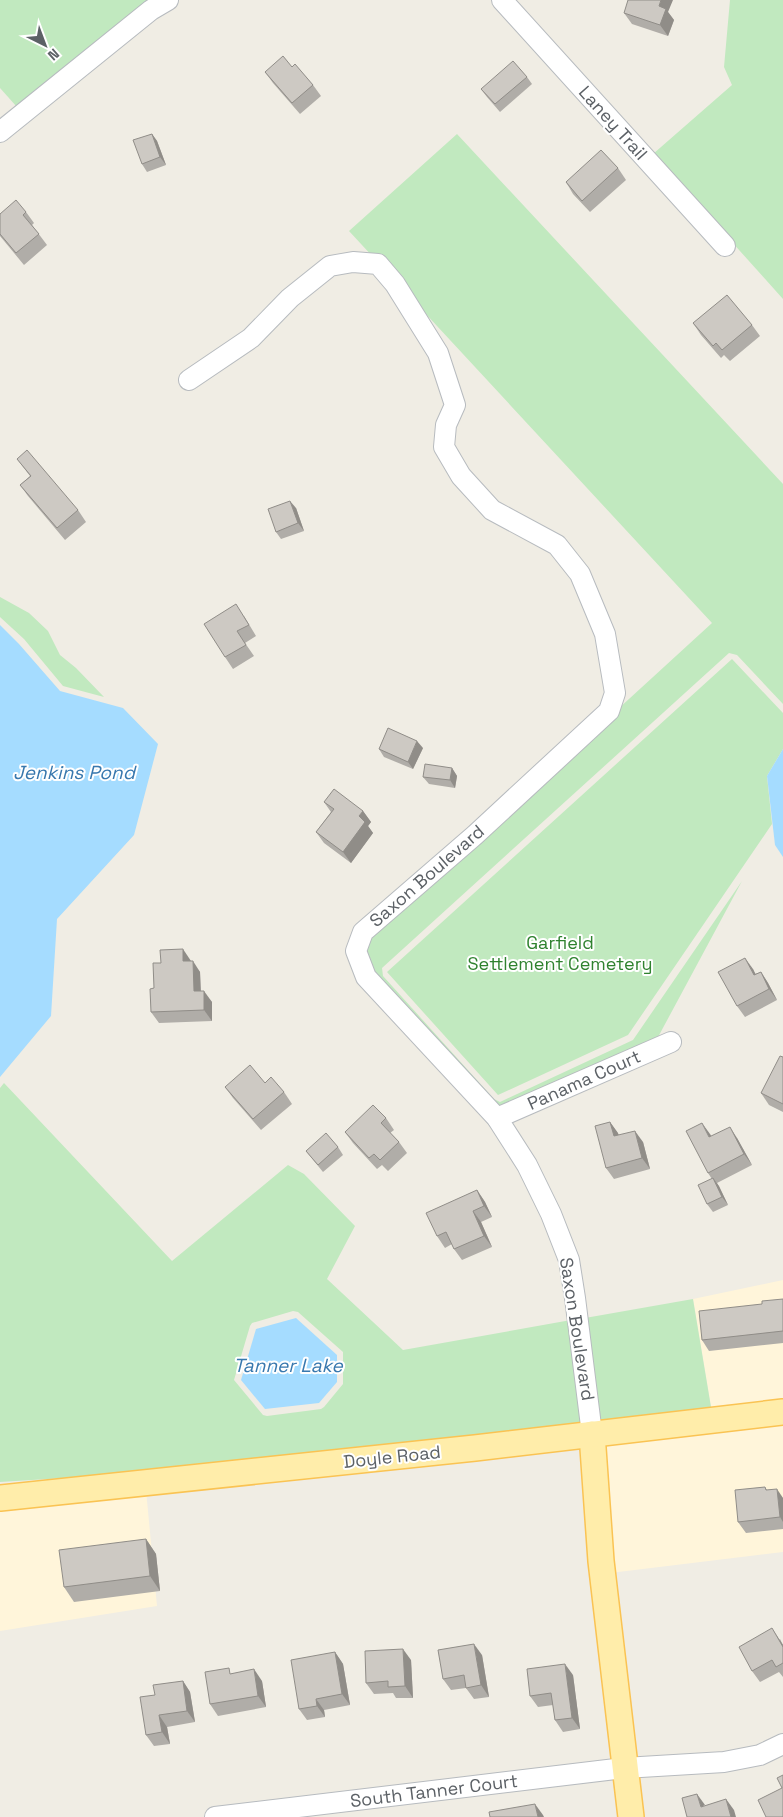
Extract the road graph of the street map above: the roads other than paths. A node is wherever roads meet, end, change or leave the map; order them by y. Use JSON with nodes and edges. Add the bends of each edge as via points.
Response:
{"nodes":[{"id":1,"x":168,"y":0,"type":"edge"},
{"id":2,"x":502,"y":0,"type":"edge"},
{"id":3,"x":0,"y":132,"type":"edge"},
{"id":4,"x":725,"y":246,"type":"dead end"},
{"id":5,"x":189,"y":380,"type":"dead end"},
{"id":6,"x":671,"y":1042,"type":"dead end"},
{"id":7,"x":497,"y":1118,"type":"junction"},
{"id":8,"x":783,"y":1412,"type":"edge"},
{"id":9,"x":592,"y":1434,"type":"junction"},
{"id":10,"x":0,"y":1498,"type":"edge"},
{"id":11,"x":783,"y":1744,"type":"edge"},
{"id":12,"x":624,"y":1768,"type":"junction"},
{"id":13,"x":225,"y":1816,"type":"edge"},
{"id":14,"x":631,"y":1817,"type":"edge"}],
"edges":[{"from":1,"to":3,"type":"street","via":[[151,10]]},
{"from":2,"to":4,"type":"street","name":"Laney Trail"},
{"from":5,"to":7,"type":"street","name":"Saxon Boulevard","via":[[250,338],[290,298],[330,266],[353,262],[378,264],[395,284],[438,353],[455,405],[446,426],[444,447],[461,476],[492,510],[557,545],[580,574],[588,591],[605,634],[615,693],[609,711],[475,835],[363,932],[356,951],[366,977]]},
{"from":6,"to":7,"type":"street","name":"Panama Court"},
{"from":7,"to":9,"type":"street","name":"Saxon Boulevard","via":[[528,1165],[569,1260]]},
{"from":8,"to":9,"type":"main road","name":"Doyle Road"},
{"from":9,"to":10,"type":"main road","name":"Doyle Road"},
{"from":9,"to":12,"type":"main road","name":"Saxon Boulevard","via":[[601,1561]]},
{"from":11,"to":12,"type":"street","name":"South Tanner Court","via":[[760,1755],[724,1762]]},
{"from":12,"to":13,"type":"street","name":"South Tanner Court"},
{"from":12,"to":14,"type":"main road","name":"Saxon Boulevard"}]}
